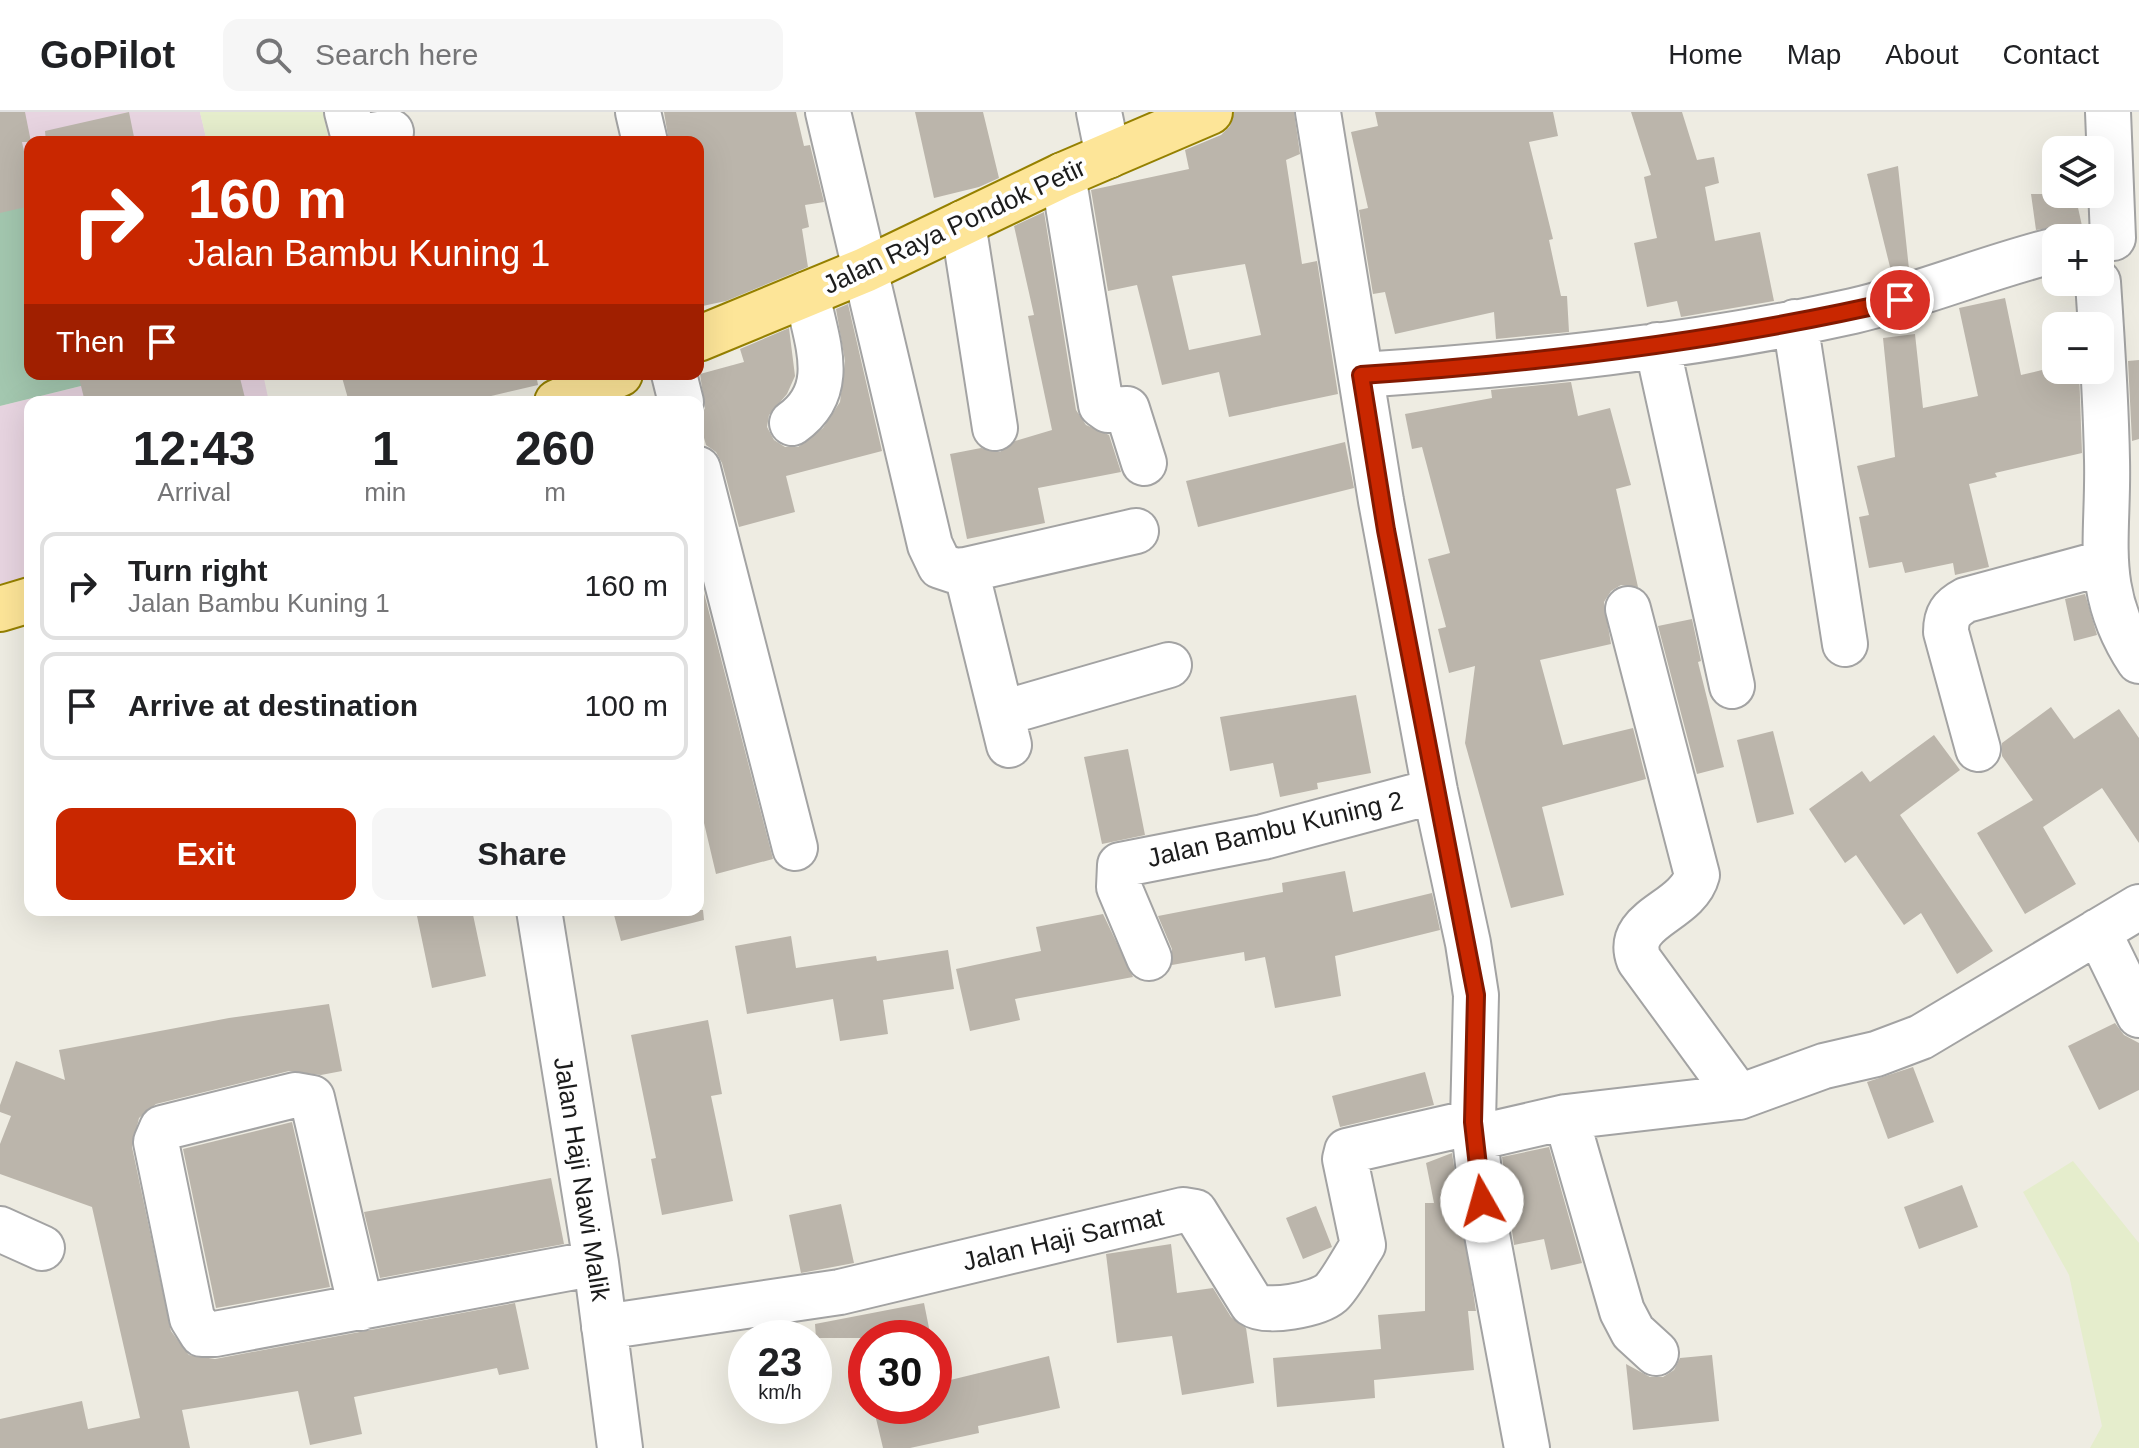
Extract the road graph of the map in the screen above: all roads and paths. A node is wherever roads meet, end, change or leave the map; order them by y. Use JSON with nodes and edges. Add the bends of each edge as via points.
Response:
{"nodes":[{"id":1,"x":347,"y":112,"type":"edge"},
{"id":2,"x":638,"y":112,"type":"edge"},
{"id":3,"x":828,"y":112,"type":"edge"},
{"id":4,"x":1099,"y":112,"type":"edge"},
{"id":5,"x":1210,"y":112,"type":"edge"},
{"id":6,"x":1318,"y":112,"type":"edge"},
{"id":7,"x":2108,"y":112,"type":"edge"},
{"id":8,"x":391,"y":132,"type":"dead end"},
{"id":9,"x":360,"y":136,"type":"edge"},
{"id":10,"x":367,"y":136,"type":"edge"},
{"id":11,"x":644,"y":136,"type":"edge"},
{"id":12,"x":1108,"y":156,"type":"junction"},
{"id":13,"x":1063,"y":175,"type":"junction"},
{"id":14,"x":963,"y":223,"type":"junction"},
{"id":15,"x":2117,"y":238,"type":"edge"},
{"id":16,"x":2042,"y":254,"type":"edge"},
{"id":17,"x":865,"y":270,"type":"junction"},
{"id":18,"x":807,"y":294,"type":"junction"},
{"id":19,"x":2099,"y":296,"type":"edge"},
{"id":20,"x":1795,"y":322,"type":"junction"},
{"id":21,"x":704,"y":337,"type":"edge"},
{"id":22,"x":1657,"y":345,"type":"junction"},
{"id":23,"x":1361,"y":375,"type":"junction"},
{"id":24,"x":606,"y":380,"type":"edge"},
{"id":25,"x":570,"y":396,"type":"edge"},
{"id":26,"x":792,"y":423,"type":"dead end"},
{"id":27,"x":995,"y":428,"type":"dead end"},
{"id":28,"x":1144,"y":463,"type":"dead end"},
{"id":29,"x":704,"y":492,"type":"edge"},
{"id":30,"x":1136,"y":531,"type":"dead end"},
{"id":31,"x":2103,"y":563,"type":"junction"},
{"id":32,"x":966,"y":570,"type":"junction"},
{"id":33,"x":24,"y":602,"type":"edge"},
{"id":34,"x":0,"y":609,"type":"edge"},
{"id":35,"x":1628,"y":609,"type":"dead end"},
{"id":36,"x":1845,"y":644,"type":"dead end"},
{"id":37,"x":2139,"y":661,"type":"edge"},
{"id":38,"x":1169,"y":665,"type":"dead end"},
{"id":39,"x":1732,"y":686,"type":"dead end"},
{"id":40,"x":1978,"y":749,"type":"dead end"},
{"id":41,"x":1435,"y":791,"type":"junction"},
{"id":42,"x":795,"y":848,"type":"dead end"},
{"id":43,"x":2139,"y":907,"type":"edge"},
{"id":44,"x":540,"y":916,"type":"edge"},
{"id":45,"x":2098,"y":931,"type":"junction"},
{"id":46,"x":1149,"y":958,"type":"dead end"},
{"id":47,"x":2139,"y":1015,"type":"edge"},
{"id":48,"x":1739,"y":1097,"type":"junction"},
{"id":49,"x":1566,"y":1117,"type":"junction"},
{"id":50,"x":1474,"y":1130,"type":"junction"},
{"id":51,"x":0,"y":1229,"type":"edge"},
{"id":52,"x":42,"y":1248,"type":"dead end"},
{"id":53,"x":596,"y":1263,"type":"junction"},
{"id":54,"x":361,"y":1308,"type":"junction"},
{"id":55,"x":604,"y":1327,"type":"junction"},
{"id":56,"x":1656,"y":1353,"type":"dead end"},
{"id":57,"x":620,"y":1448,"type":"edge"},
{"id":58,"x":1527,"y":1448,"type":"edge"}],
"edges":[{"from":1,"to":9,"type":"street","via":[[352,131]]},
{"from":2,"to":11,"type":"street"},
{"from":3,"to":17,"type":"street"},
{"from":4,"to":12,"type":"street"},
{"from":5,"to":12,"type":"main road","name":"Jalan Raya Pondok Petir"},
{"from":6,"to":23,"type":"street"},
{"from":7,"to":15,"type":"street"},
{"from":8,"to":10,"type":"street"},
{"from":12,"to":13,"type":"main road","name":"Jalan Raya Pondok Petir"},
{"from":13,"to":14,"type":"main road","name":"Jalan Raya Pondok Petir"},
{"from":13,"to":28,"type":"street","via":[[1101,405],[1127,409]]},
{"from":14,"to":17,"type":"main road","name":"Jalan Raya Pondok Petir"},
{"from":14,"to":27,"type":"street"},
{"from":16,"to":20,"type":"street","via":[[1900,300]]},
{"from":17,"to":18,"type":"main road","name":"Jalan Raya Pondok Petir"},
{"from":17,"to":32,"type":"street","via":[[930,545],[940,566]]},
{"from":18,"to":21,"type":"main road","name":"Jalan Raya Pondok Petir"},
{"from":18,"to":26,"type":"street","via":[[821,368],[817,397]]},
{"from":19,"to":31,"type":"street","via":[[2107,465]]},
{"from":20,"to":22,"type":"street"},
{"from":20,"to":36,"type":"street"},
{"from":22,"to":23,"type":"street","via":[[1474,368]]},
{"from":22,"to":39,"type":"street"},
{"from":23,"to":41,"type":"street"},
{"from":24,"to":25,"type":"main road"},
{"from":29,"to":42,"type":"street"},
{"from":30,"to":32,"type":"street"},
{"from":31,"to":37,"type":"street","via":[[2122,633]]},
{"from":31,"to":40,"type":"street","via":[[1954,606],[1946,618],[1946,632]]},
{"from":32,"to":38,"type":"street","via":[[1006,729]]},
{"from":33,"to":34,"type":"main road"},
{"from":35,"to":48,"type":"street","via":[[1697,875],[1693,891],[1637,934],[1634,947]]},
{"from":41,"to":46,"type":"street","name":"Jalan Bambu Kuning 2","via":[[1263,837],[1120,865],[1119,887]]},
{"from":41,"to":50,"type":"street","via":[[1476,995]]},
{"from":43,"to":45,"type":"street"},
{"from":44,"to":53,"type":"street","name":"Jalan Haji Nawi Malik"},
{"from":45,"to":47,"type":"street"},
{"from":45,"to":48,"type":"street","via":[[1921,1037]]},
{"from":48,"to":49,"type":"street"},
{"from":49,"to":50,"type":"street"},
{"from":49,"to":56,"type":"street","via":[[1622,1311],[1633,1332]]},
{"from":50,"to":55,"type":"street","name":"Jalan Haji Sarmat","via":[[1347,1151],[1363,1245],[1331,1293],[1272,1311],[1252,1304],[1195,1212],[1183,1210],[840,1292]]},
{"from":50,"to":58,"type":"street","via":[[1485,1224]]},
{"from":51,"to":52,"type":"street"},
{"from":53,"to":54,"type":"street"},
{"from":53,"to":55,"type":"street","name":"Jalan Haji Nawi Malik"},
{"from":54,"to":54,"type":"street","via":[[215,1334],[196,1329],[156,1142],[162,1128],[295,1095],[312,1098]]},
{"from":55,"to":57,"type":"street","name":"Jalan Haji Nawi Malik"}]}
